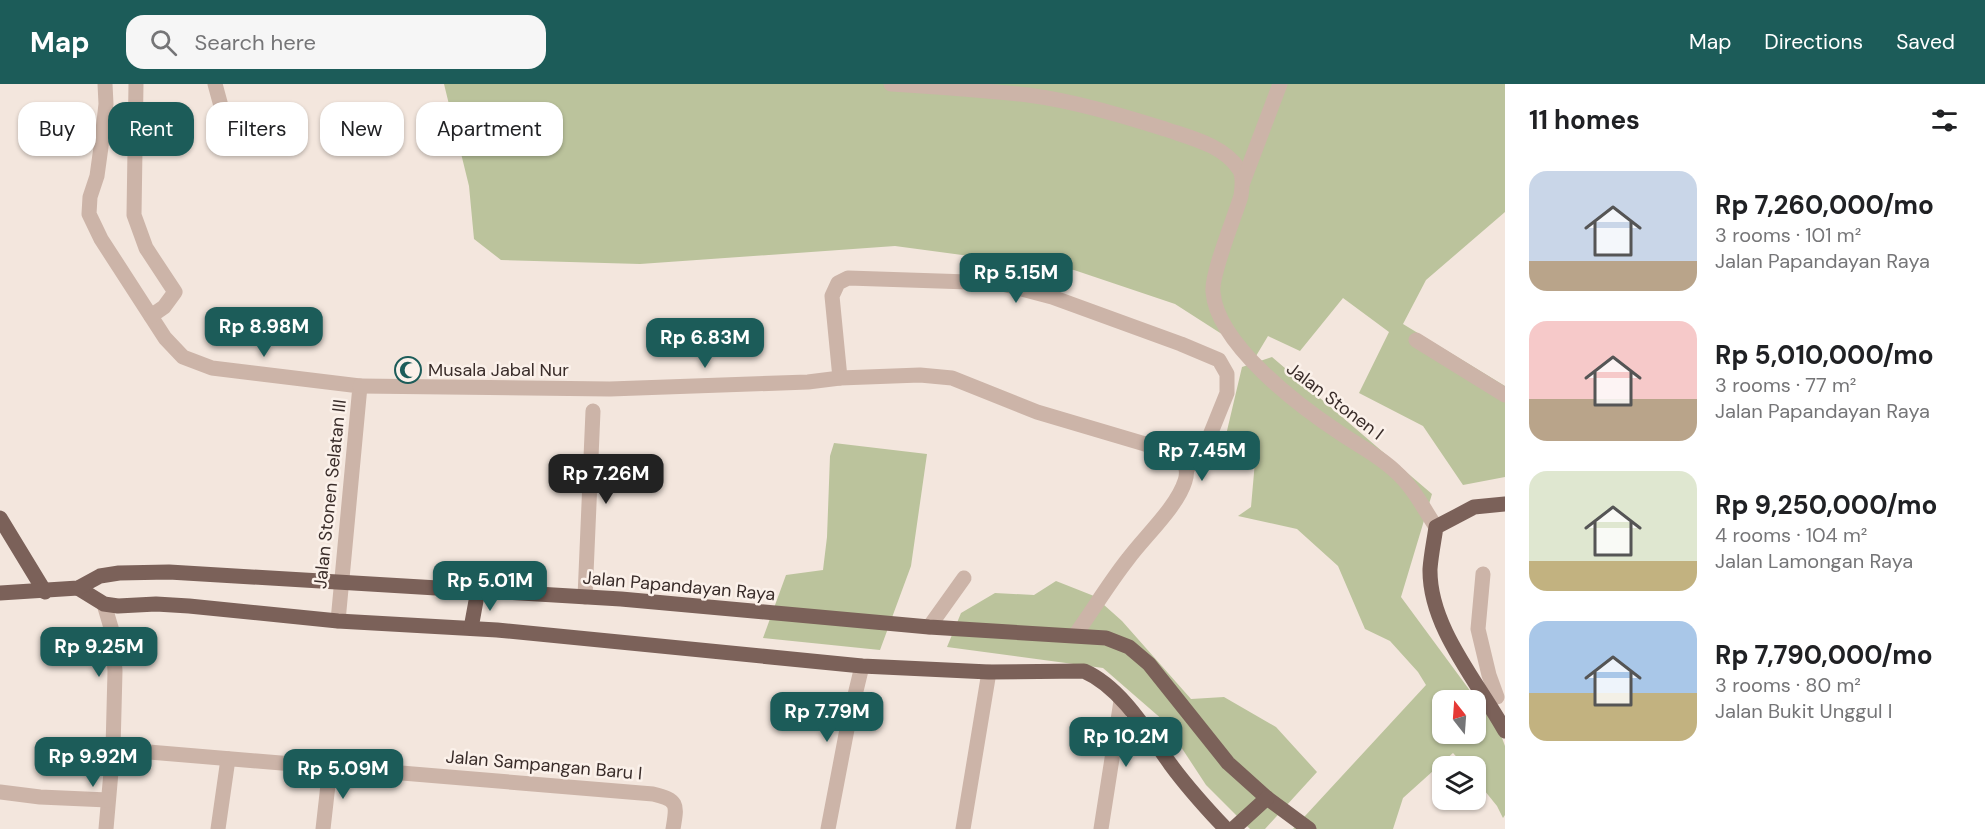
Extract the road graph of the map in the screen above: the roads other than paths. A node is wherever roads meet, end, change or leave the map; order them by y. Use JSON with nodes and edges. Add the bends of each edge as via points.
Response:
{"nodes":[{"id":1,"x":105,"y":84,"type":"edge"},
{"id":2,"x":136,"y":84,"type":"edge"},
{"id":3,"x":214,"y":84,"type":"edge"},
{"id":4,"x":891,"y":84,"type":"edge"},
{"id":5,"x":1280,"y":84,"type":"edge"},
{"id":6,"x":219,"y":102,"type":"edge"},
{"id":7,"x":1243,"y":184,"type":"junction"},
{"id":8,"x":151,"y":316,"type":"junction"},
{"id":9,"x":1416,"y":339,"type":"dead end"},
{"id":10,"x":840,"y":378,"type":"junction"},
{"id":11,"x":360,"y":386,"type":"junction"},
{"id":12,"x":1505,"y":395,"type":"edge"},
{"id":13,"x":593,"y":411,"type":"dead end"},
{"id":14,"x":1187,"y":469,"type":"junction"},
{"id":15,"x":1505,"y":504,"type":"edge"},
{"id":16,"x":0,"y":518,"type":"edge"},
{"id":17,"x":1436,"y":527,"type":"junction"},
{"id":18,"x":1483,"y":574,"type":"dead end"},
{"id":19,"x":100,"y":576,"type":"junction"},
{"id":20,"x":964,"y":578,"type":"dead end"},
{"id":21,"x":341,"y":581,"type":"junction"},
{"id":22,"x":78,"y":588,"type":"junction"},
{"id":23,"x":478,"y":590,"type":"junction"},
{"id":24,"x":45,"y":591,"type":"junction"},
{"id":25,"x":0,"y":593,"type":"edge"},
{"id":26,"x":585,"y":597,"type":"junction"},
{"id":27,"x":104,"y":604,"type":"junction"},
{"id":28,"x":338,"y":621,"type":"junction"},
{"id":29,"x":929,"y":627,"type":"junction"},
{"id":30,"x":471,"y":628,"type":"junction"},
{"id":31,"x":1075,"y":635,"type":"junction"},
{"id":32,"x":862,"y":666,"type":"junction"},
{"id":33,"x":989,"y":672,"type":"junction"},
{"id":34,"x":1477,"y":687,"type":"junction"},
{"id":35,"x":1501,"y":699,"type":"edge"},
{"id":36,"x":1121,"y":701,"type":"junction"},
{"id":37,"x":1505,"y":731,"type":"edge"},
{"id":38,"x":113,"y":749,"type":"junction"},
{"id":39,"x":228,"y":759,"type":"junction"},
{"id":40,"x":330,"y":767,"type":"junction"},
{"id":41,"x":0,"y":792,"type":"edge"},
{"id":42,"x":1267,"y":798,"type":"junction"},
{"id":43,"x":108,"y":800,"type":"junction"},
{"id":44,"x":106,"y":829,"type":"edge"},
{"id":45,"x":218,"y":829,"type":"edge"},
{"id":46,"x":323,"y":829,"type":"edge"},
{"id":47,"x":673,"y":829,"type":"edge"},
{"id":48,"x":828,"y":829,"type":"edge"},
{"id":49,"x":963,"y":829,"type":"edge"},
{"id":50,"x":1101,"y":829,"type":"edge"},
{"id":51,"x":1226,"y":829,"type":"edge"},
{"id":52,"x":1233,"y":829,"type":"edge"},
{"id":53,"x":1310,"y":829,"type":"edge"}],
"edges":[{"from":1,"to":8,"type":"street","name":"Jalan Stonen Selatan III","via":[[106,104],[90,214],[101,239]]},
{"from":2,"to":8,"type":"street","via":[[134,215],[146,248],[175,292]]},
{"from":3,"to":6,"type":"street"},
{"from":4,"to":7,"type":"street","via":[[1029,95],[1098,109],[1190,137],[1224,153],[1241,171]]},
{"from":5,"to":7,"type":"street","name":"Jalan Stonen I"},
{"from":7,"to":17,"type":"street","name":"Jalan Stonen I","via":[[1212,290],[1226,328],[1245,356],[1299,403],[1398,474]]},
{"from":8,"to":11,"type":"street","name":"Jalan Stonen Selatan III","via":[[183,357],[212,368]]},
{"from":9,"to":12,"type":"street"},
{"from":10,"to":11,"type":"street","via":[[610,389]]},
{"from":10,"to":14,"type":"street","via":[[952,378],[1037,412],[1182,459]]},
{"from":10,"to":14,"type":"street","via":[[832,296],[838,283],[848,278],[999,283],[1052,297],[1219,360],[1227,374],[1227,393],[1210,435]]},
{"from":11,"to":21,"type":"street","name":"Jalan Stonen Selatan III"},
{"from":13,"to":26,"type":"street"},
{"from":14,"to":31,"type":"street","via":[[1185,482],[1174,500]]},
{"from":15,"to":17,"type":"main road","via":[[1474,507]]},
{"from":16,"to":24,"type":"main road"},
{"from":17,"to":34,"type":"main road","via":[[1430,570],[1433,595],[1441,622]]},
{"from":18,"to":35,"type":"street","via":[[1478,629],[1489,675]]},
{"from":19,"to":21,"type":"main road","name":"Jalan Papandayan Raya","via":[[169,572]]},
{"from":19,"to":22,"type":"main road"},
{"from":19,"to":27,"type":"main road"},
{"from":20,"to":29,"type":"street"},
{"from":21,"to":23,"type":"main road","name":"Jalan Papandayan Raya"},
{"from":21,"to":28,"type":"street","name":"Jalan Stonen Selatan III"},
{"from":22,"to":24,"type":"main road"},
{"from":22,"to":27,"type":"main road"},
{"from":23,"to":26,"type":"main road","name":"Jalan Papandayan Raya"},
{"from":23,"to":30,"type":"main road"},
{"from":24,"to":25,"type":"main road"},
{"from":26,"to":29,"type":"main road","name":"Jalan Papandayan Raya"},
{"from":27,"to":28,"type":"main road","via":[[189,606]]},
{"from":27,"to":38,"type":"street","via":[[115,646]]},
{"from":28,"to":30,"type":"main road"},
{"from":29,"to":31,"type":"main road","name":"Jalan Papandayan Raya"},
{"from":30,"to":32,"type":"main road"},
{"from":31,"to":42,"type":"main road","name":"Jalan Papandayan Raya","via":[[1106,638],[1129,647],[1149,664],[1228,763]]},
{"from":32,"to":33,"type":"main road"},
{"from":32,"to":48,"type":"street"},
{"from":33,"to":36,"type":"main road","via":[[1084,671],[1096,676]]},
{"from":33,"to":49,"type":"street"},
{"from":34,"to":35,"type":"street"},
{"from":34,"to":37,"type":"main road"},
{"from":36,"to":50,"type":"street"},
{"from":36,"to":51,"type":"main road"},
{"from":38,"to":39,"type":"street","name":"Jalan Sampangan Baru I"},
{"from":38,"to":43,"type":"street"},
{"from":39,"to":40,"type":"street","name":"Jalan Sampangan Baru I"},
{"from":39,"to":45,"type":"street"},
{"from":40,"to":46,"type":"street"},
{"from":40,"to":47,"type":"street","name":"Jalan Sampangan Baru I","via":[[653,795],[675,803]]},
{"from":41,"to":43,"type":"street"},
{"from":42,"to":52,"type":"main road"},
{"from":42,"to":53,"type":"main road","name":"Jalan Papandayan Raya"},
{"from":43,"to":44,"type":"street"}]}
